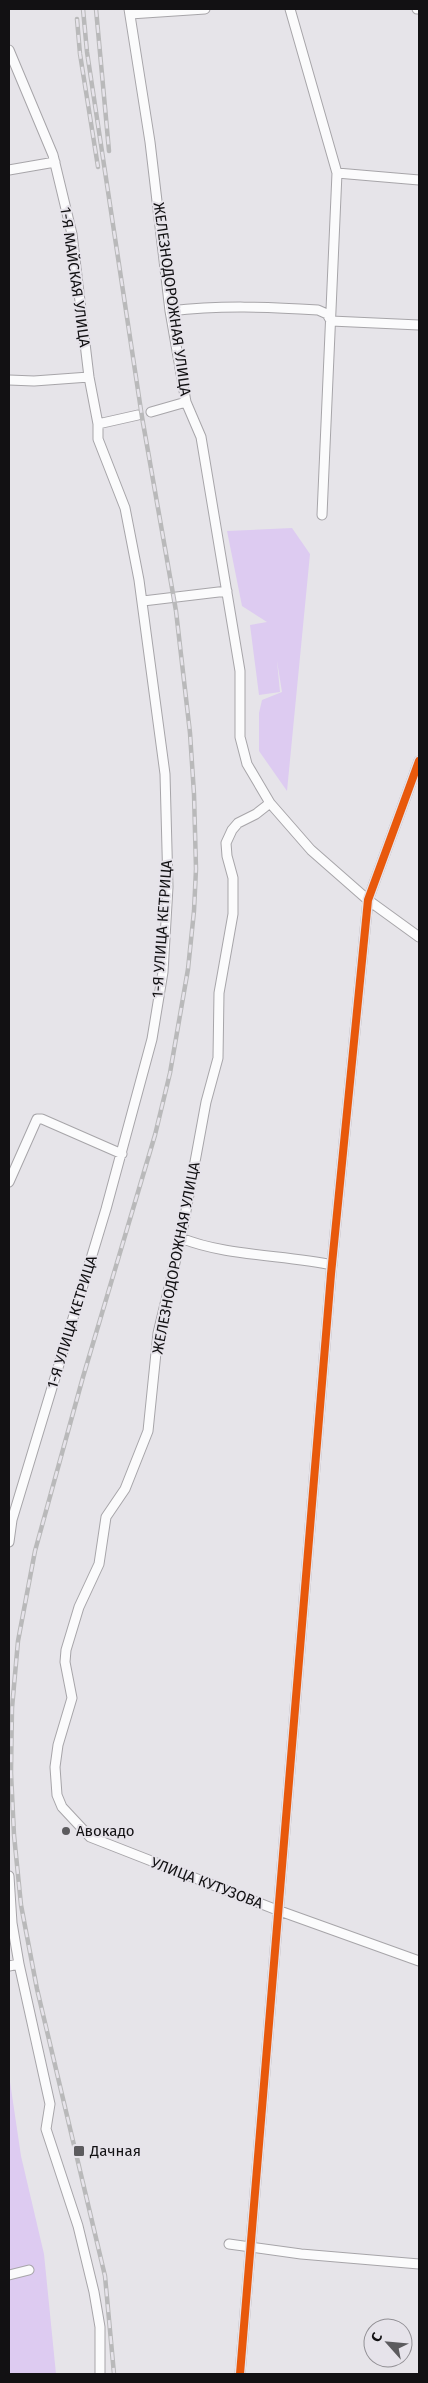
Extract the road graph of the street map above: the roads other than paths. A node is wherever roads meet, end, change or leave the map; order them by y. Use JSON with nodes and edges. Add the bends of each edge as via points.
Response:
{"nodes":[{"id":1,"x":205,"y":9,"type":"edge"},
{"id":2,"x":290,"y":9,"type":"edge"},
{"id":3,"x":130,"y":12,"type":"edge"},
{"id":4,"x":9,"y":50,"type":"edge"},
{"id":5,"x":55,"y":162,"type":"junction"},
{"id":6,"x":9,"y":170,"type":"edge"},
{"id":7,"x":337,"y":173,"type":"junction"},
{"id":8,"x":419,"y":180,"type":"edge"},
{"id":9,"x":170,"y":311,"type":"junction"},
{"id":10,"x":331,"y":320,"type":"junction"},
{"id":11,"x":419,"y":326,"type":"edge"},
{"id":12,"x":89,"y":377,"type":"junction"},
{"id":13,"x":9,"y":380,"type":"edge"},
{"id":14,"x":186,"y":402,"type":"junction"},
{"id":15,"x":151,"y":412,"type":"dead end"},
{"id":16,"x":138,"y":415,"type":"dead end"},
{"id":17,"x":98,"y":424,"type":"junction"},
{"id":18,"x":322,"y":515,"type":"dead end"},
{"id":19,"x":227,"y":591,"type":"junction"},
{"id":20,"x":143,"y":601,"type":"junction"},
{"id":21,"x":419,"y":761,"type":"edge"},
{"id":22,"x":270,"y":803,"type":"junction"},
{"id":23,"x":368,"y":900,"type":"junction"},
{"id":24,"x":419,"y":937,"type":"edge"},
{"id":25,"x":122,"y":1154,"type":"junction"},
{"id":26,"x":9,"y":1182,"type":"edge"},
{"id":27,"x":180,"y":1238,"type":"junction"},
{"id":28,"x":332,"y":1265,"type":"junction"},
{"id":29,"x":9,"y":1542,"type":"edge"},
{"id":30,"x":62,"y":1807,"type":"joint"},
{"id":31,"x":9,"y":1876,"type":"edge"},
{"id":32,"x":277,"y":1910,"type":"junction"},
{"id":33,"x":419,"y":1961,"type":"edge"},
{"id":34,"x":19,"y":1964,"type":"junction"},
{"id":35,"x":9,"y":1966,"type":"edge"},
{"id":36,"x":229,"y":2244,"type":"dead end"},
{"id":37,"x":251,"y":2247,"type":"junction"},
{"id":38,"x":419,"y":2264,"type":"edge"},
{"id":39,"x":29,"y":2270,"type":"dead end"},
{"id":40,"x":9,"y":2275,"type":"edge"},
{"id":41,"x":100,"y":2374,"type":"edge"},
{"id":42,"x":240,"y":2374,"type":"edge"}],
"edges":[{"from":1,"to":3,"type":"street"},
{"from":2,"to":7,"type":"street"},
{"from":3,"to":9,"type":"street","name":"ЖЕЛЕЗНОДОРОЖНАЯ УЛИЦА","via":[[150,142]]},
{"from":4,"to":5,"type":"street","name":"1-Я МАЙСКАЯ УЛИЦА"},
{"from":5,"to":6,"type":"street"},
{"from":5,"to":12,"type":"street","name":"1-Я МАЙСКАЯ УЛИЦА","via":[[72,234]]},
{"from":7,"to":8,"type":"street"},
{"from":7,"to":10,"type":"street"},
{"from":9,"to":10,"type":"street","via":[[200,308],[318,310]]},
{"from":9,"to":14,"type":"street","name":"ЖЕЛЕЗНОДОРОЖНАЯ УЛИЦА"},
{"from":10,"to":11,"type":"street"},
{"from":10,"to":18,"type":"street"},
{"from":12,"to":13,"type":"street"},
{"from":12,"to":17,"type":"street","name":"1-Я МАЙСКАЯ УЛИЦА"},
{"from":14,"to":15,"type":"street"},
{"from":14,"to":19,"type":"street","name":"ЖЕЛЕЗНОДОРОЖНАЯ УЛИЦА","via":[[201,437]]},
{"from":16,"to":17,"type":"street"},
{"from":17,"to":20,"type":"street","name":"1-Я УЛИЦА КЕТРИЦА","via":[[98,439],[125,508]]},
{"from":19,"to":20,"type":"street"},
{"from":19,"to":22,"type":"street","name":"ЖЕЛЕЗНОДОРОЖНАЯ УЛИЦА","via":[[240,671],[240,737],[246,764]]},
{"from":20,"to":25,"type":"street","name":"1-Я УЛИЦА КЕТРИЦА","via":[[165,774],[168,887],[163,972],[152,1039]]},
{"from":21,"to":23,"type":"street"},
{"from":22,"to":23,"type":"street","name":"ЖЕЛЕЗНОДОРОЖНАЯ УЛИЦА","via":[[311,850]]},
{"from":22,"to":27,"type":"street","name":"ЖЕЛЕЗНОДОРОЖНАЯ УЛИЦА","via":[[238,823],[226,843],[233,878],[233,914],[219,993],[218,1058],[206,1102]]},
{"from":23,"to":24,"type":"street","name":"ЖЕЛЕЗНОДОРОЖНАЯ УЛИЦА"},
{"from":23,"to":28,"type":"street"},
{"from":25,"to":26,"type":"street","via":[[42,1119],[37,1120]]},
{"from":25,"to":29,"type":"street","name":"1-Я УЛИЦА КЕТРИЦА","via":[[12,1520]]},
{"from":27,"to":28,"type":"street","via":[[203,1246]]},
{"from":27,"to":30,"type":"street","name":"ЖЕЛЕЗНОДОРОЖНАЯ УЛИЦА","via":[[158,1333],[148,1431],[125,1489],[106,1517],[99,1564],[79,1607],[66,1650],[72,1698],[55,1767],[57,1794]]},
{"from":28,"to":32,"type":"street"},
{"from":30,"to":32,"type":"street","name":"УЛИЦА КУТУЗОВА","via":[[90,1837]]},
{"from":31,"to":34,"type":"street"},
{"from":32,"to":33,"type":"street","name":"УЛИЦА КУТУЗОВА"},
{"from":32,"to":37,"type":"street"},
{"from":34,"to":35,"type":"street"},
{"from":34,"to":41,"type":"street","via":[[50,2104],[46,2129],[78,2226],[94,2292],[100,2327]]},
{"from":36,"to":37,"type":"street"},
{"from":37,"to":38,"type":"street"},
{"from":37,"to":42,"type":"street"},
{"from":39,"to":40,"type":"street"}]}
